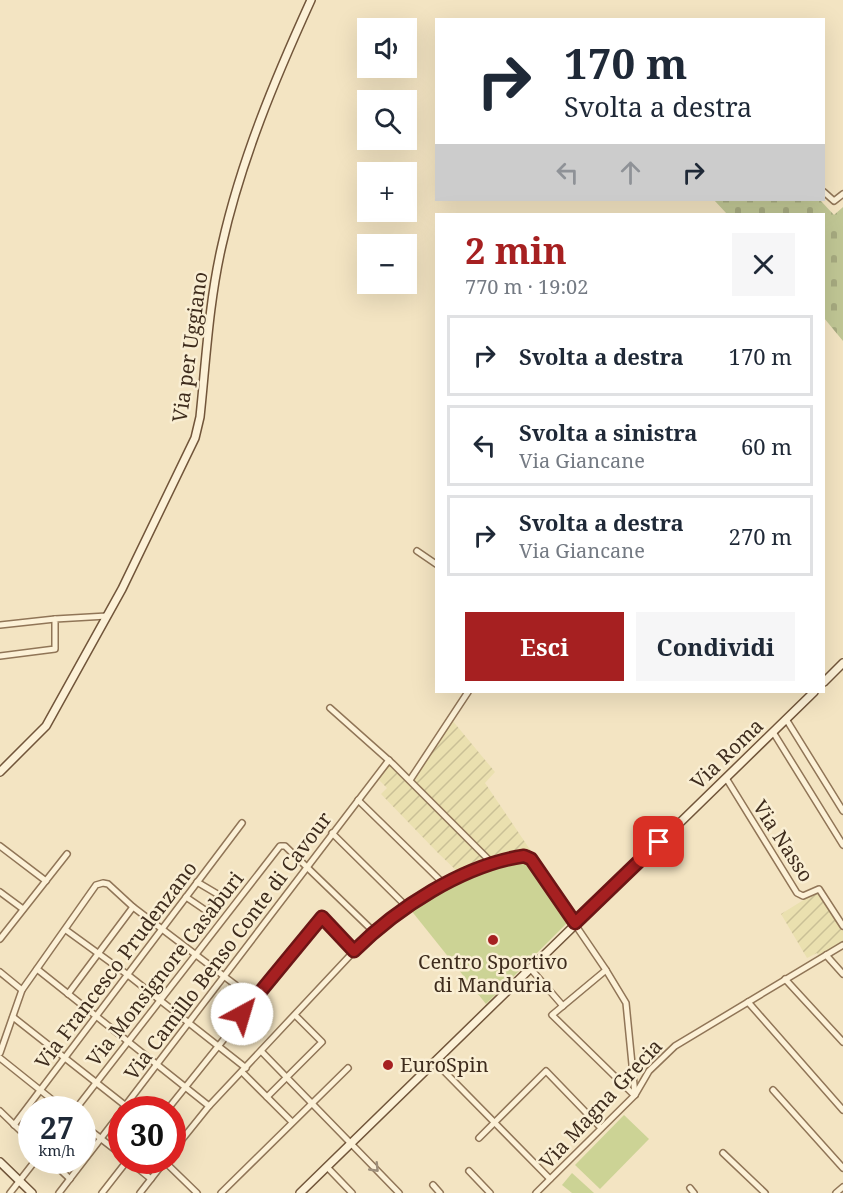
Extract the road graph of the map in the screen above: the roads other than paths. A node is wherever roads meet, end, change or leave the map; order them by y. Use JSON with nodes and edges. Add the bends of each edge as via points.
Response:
{"nodes":[{"id":1,"x":311,"y":0,"type":"edge"},
{"id":2,"x":825,"y":193,"type":"edge"},
{"id":3,"x":843,"y":194,"type":"edge"},
{"id":4,"x":417,"y":551,"type":"dead end"},
{"id":5,"x":435,"y":563,"type":"edge"},
{"id":6,"x":107,"y":616,"type":"junction"},
{"id":7,"x":55,"y":619,"type":"junction"},
{"id":8,"x":0,"y":625,"type":"edge"},
{"id":9,"x":0,"y":656,"type":"edge"},
{"id":10,"x":843,"y":663,"type":"edge"},
{"id":11,"x":825,"y":681,"type":"edge"},
{"id":12,"x":467,"y":693,"type":"edge"},
{"id":13,"x":813,"y":693,"type":"edge"},
{"id":14,"x":330,"y":708,"type":"dead end"},
{"id":15,"x":786,"y":719,"type":"junction"},
{"id":16,"x":773,"y":732,"type":"junction"},
{"id":17,"x":388,"y":760,"type":"junction"},
{"id":18,"x":1,"y":770,"type":"edge"},
{"id":19,"x":726,"y":778,"type":"junction"},
{"id":20,"x":410,"y":780,"type":"junction"},
{"id":21,"x":358,"y":800,"type":"junction"},
{"id":22,"x":843,"y":811,"type":"edge"},
{"id":23,"x":242,"y":823,"type":"dead end"},
{"id":24,"x":332,"y":833,"type":"junction"},
{"id":25,"x":843,"y":845,"type":"edge"},
{"id":26,"x":0,"y":846,"type":"edge"},
{"id":27,"x":67,"y":854,"type":"dead end"},
{"id":28,"x":491,"y":865,"type":"junction"},
{"id":29,"x":307,"y":868,"type":"junction"},
{"id":30,"x":46,"y":881,"type":"junction"},
{"id":31,"x":197,"y":882,"type":"junction"},
{"id":32,"x":445,"y":885,"type":"junction"},
{"id":33,"x":0,"y":892,"type":"edge"},
{"id":34,"x":186,"y":897,"type":"junction"},
{"id":35,"x":133,"y":907,"type":"junction"},
{"id":36,"x":407,"y":907,"type":"junction"},
{"id":37,"x":23,"y":909,"type":"junction"},
{"id":38,"x":575,"y":923,"type":"junction"},
{"id":39,"x":843,"y":926,"type":"edge"},
{"id":40,"x":162,"y":929,"type":"junction"},
{"id":41,"x":66,"y":930,"type":"junction"},
{"id":42,"x":374,"y":931,"type":"junction"},
{"id":43,"x":0,"y":939,"type":"edge"},
{"id":44,"x":843,"y":945,"type":"edge"},
{"id":45,"x":354,"y":951,"type":"junction"},
{"id":46,"x":98,"y":954,"type":"junction"},
{"id":47,"x":196,"y":954,"type":"junction"},
{"id":48,"x":826,"y":955,"type":"junction"},
{"id":49,"x":530,"y":968,"type":"junction"},
{"id":50,"x":37,"y":969,"type":"junction"},
{"id":51,"x":606,"y":970,"type":"junction"},
{"id":52,"x":0,"y":972,"type":"edge"},
{"id":53,"x":843,"y":974,"type":"edge"},
{"id":54,"x":128,"y":975,"type":"junction"},
{"id":55,"x":225,"y":976,"type":"junction"},
{"id":56,"x":785,"y":979,"type":"junction"},
{"id":57,"x":22,"y":990,"type":"junction"},
{"id":58,"x":68,"y":994,"type":"junction"},
{"id":59,"x":160,"y":999,"type":"junction"},
{"id":60,"x":254,"y":999,"type":"junction"},
{"id":61,"x":748,"y":1002,"type":"junction"},
{"id":62,"x":563,"y":1006,"type":"junction"},
{"id":63,"x":295,"y":1015,"type":"junction"},
{"id":64,"x":13,"y":1017,"type":"junction"},
{"id":65,"x":96,"y":1017,"type":"junction"},
{"id":66,"x":190,"y":1022,"type":"junction"},
{"id":67,"x":128,"y":1042,"type":"junction"},
{"id":68,"x":843,"y":1042,"type":"edge"},
{"id":69,"x":218,"y":1045,"type":"junction"},
{"id":70,"x":261,"y":1051,"type":"junction"},
{"id":71,"x":0,"y":1053,"type":"edge"},
{"id":72,"x":0,"y":1058,"type":"edge"},
{"id":73,"x":65,"y":1058,"type":"junction"},
{"id":74,"x":435,"y":1062,"type":"junction"},
{"id":75,"x":157,"y":1065,"type":"junction"},
{"id":76,"x":348,"y":1068,"type":"dead end"},
{"id":77,"x":244,"y":1070,"type":"junction"},
{"id":78,"x":286,"y":1077,"type":"junction"},
{"id":79,"x":96,"y":1082,"type":"junction"},
{"id":80,"x":185,"y":1087,"type":"junction"},
{"id":81,"x":773,"y":1090,"type":"dead end"},
{"id":82,"x":40,"y":1091,"type":"junction"},
{"id":83,"x":634,"y":1095,"type":"junction"},
{"id":84,"x":46,"y":1096,"type":"edge"},
{"id":85,"x":86,"y":1096,"type":"edge"},
{"id":86,"x":110,"y":1096,"type":"edge"},
{"id":87,"x":133,"y":1096,"type":"edge"},
{"id":88,"x":178,"y":1096,"type":"edge"},
{"id":89,"x":267,"y":1097,"type":"junction"},
{"id":90,"x":312,"y":1103,"type":"junction"},
{"id":91,"x":209,"y":1106,"type":"junction"},
{"id":92,"x":843,"y":1110,"type":"edge"},
{"id":93,"x":0,"y":1111,"type":"edge"},
{"id":94,"x":292,"y":1122,"type":"junction"},
{"id":95,"x":494,"y":1122,"type":"junction"},
{"id":96,"x":14,"y":1125,"type":"junction"},
{"id":97,"x":601,"y":1128,"type":"junction"},
{"id":98,"x":18,"y":1129,"type":"edge"},
{"id":99,"x":108,"y":1129,"type":"edge"},
{"id":100,"x":186,"y":1132,"type":"edge"},
{"id":101,"x":96,"y":1135,"type":"edge"},
{"id":102,"x":479,"y":1138,"type":"dead end"},
{"id":103,"x":101,"y":1139,"type":"junction"},
{"id":104,"x":351,"y":1143,"type":"junction"},
{"id":105,"x":108,"y":1144,"type":"edge"},
{"id":106,"x":723,"y":1154,"type":"dead end"},
{"id":107,"x":0,"y":1162,"type":"edge"},
{"id":108,"x":327,"y":1167,"type":"junction"},
{"id":109,"x":843,"y":1168,"type":"edge"},
{"id":110,"x":469,"y":1172,"type":"dead end"},
{"id":111,"x":25,"y":1174,"type":"edge"},
{"id":112,"x":65,"y":1174,"type":"edge"},
{"id":113,"x":117,"y":1174,"type":"edge"},
{"id":114,"x":145,"y":1174,"type":"edge"},
{"id":115,"x":155,"y":1174,"type":"edge"},
{"id":116,"x":178,"y":1174,"type":"edge"},
{"id":117,"x":70,"y":1179,"type":"junction"},
{"id":118,"x":151,"y":1179,"type":"junction"},
{"id":119,"x":550,"y":1179,"type":"junction"},
{"id":120,"x":20,"y":1181,"type":"junction"},
{"id":121,"x":433,"y":1185,"type":"dead end"},
{"id":122,"x":145,"y":1187,"type":"junction"},
{"id":123,"x":843,"y":1187,"type":"edge"},
{"id":124,"x":397,"y":1191,"type":"edge"},
{"id":125,"x":10,"y":1193,"type":"edge"},
{"id":126,"x":32,"y":1193,"type":"edge"},
{"id":127,"x":59,"y":1193,"type":"edge"},
{"id":128,"x":102,"y":1193,"type":"edge"},
{"id":129,"x":140,"y":1193,"type":"edge"},
{"id":130,"x":151,"y":1193,"type":"edge"},
{"id":131,"x":197,"y":1193,"type":"edge"},
{"id":132,"x":221,"y":1193,"type":"edge"},
{"id":133,"x":300,"y":1193,"type":"edge"},
{"id":134,"x":352,"y":1193,"type":"edge"},
{"id":135,"x":388,"y":1193,"type":"edge"},
{"id":136,"x":440,"y":1193,"type":"edge"},
{"id":137,"x":490,"y":1193,"type":"edge"},
{"id":138,"x":536,"y":1193,"type":"edge"},
{"id":139,"x":765,"y":1193,"type":"edge"},
{"id":140,"x":836,"y":1193,"type":"edge"}],
"edges":[{"from":1,"to":6,"type":"street","name":"Via per Uggiano","via":[[280,67],[222,243],[195,438]]},
{"from":2,"to":3,"type":"street","via":[[834,201]]},
{"from":4,"to":5,"type":"street"},
{"from":6,"to":7,"type":"street"},
{"from":6,"to":18,"type":"street","name":"Via per Uggiano","via":[[46,726]]},
{"from":7,"to":8,"type":"street"},
{"from":7,"to":9,"type":"street","via":[[55,649]]},
{"from":10,"to":11,"type":"street"},
{"from":12,"to":20,"type":"street"},
{"from":13,"to":15,"type":"street","name":"Via Roma"},
{"from":14,"to":17,"type":"street"},
{"from":15,"to":16,"type":"street","name":"Via Roma"},
{"from":15,"to":22,"type":"street"},
{"from":16,"to":19,"type":"street","name":"Via Roma"},
{"from":16,"to":25,"type":"street"},
{"from":17,"to":20,"type":"street"},
{"from":17,"to":21,"type":"street","name":"Via Camillo Benso Conte di Cavour"},
{"from":19,"to":38,"type":"street","name":"Via Roma"},
{"from":19,"to":39,"type":"street","name":"Via Nasso","via":[[797,893],[803,896],[819,889]]},
{"from":20,"to":28,"type":"street"},
{"from":21,"to":24,"type":"street","name":"Via Camillo Benso Conte di Cavour"},
{"from":21,"to":32,"type":"street"},
{"from":23,"to":31,"type":"street","name":"Via Francesco Prudenzano"},
{"from":24,"to":29,"type":"street","name":"Via Camillo Benso Conte di Cavour"},
{"from":24,"to":36,"type":"street"},
{"from":26,"to":30,"type":"street"},
{"from":27,"to":30,"type":"street"},
{"from":28,"to":32,"type":"street"},
{"from":28,"to":38,"type":"street","via":[[524,856],[531,859]]},
{"from":29,"to":42,"type":"street"},
{"from":29,"to":47,"type":"street","name":"Via Monsignore Casaburi","via":[[285,846],[280,846]]},
{"from":29,"to":55,"type":"street","name":"Via Camillo Benso Conte di Cavour"},
{"from":30,"to":37,"type":"street"},
{"from":31,"to":34,"type":"street","name":"Via Francesco Prudenzano"},
{"from":31,"to":34,"type":"street","via":[[219,895],[208,912]]},
{"from":32,"to":36,"type":"street"},
{"from":33,"to":37,"type":"street"},
{"from":34,"to":40,"type":"street","name":"Via Francesco Prudenzano"},
{"from":35,"to":40,"type":"street"},
{"from":35,"to":41,"type":"street","via":[[108,884],[100,883]]},
{"from":35,"to":46,"type":"street"},
{"from":36,"to":42,"type":"street"},
{"from":37,"to":43,"type":"street"},
{"from":38,"to":49,"type":"street","name":"Via Roma"},
{"from":38,"to":51,"type":"street"},
{"from":40,"to":47,"type":"street"},
{"from":40,"to":54,"type":"street","name":"Via Francesco Prudenzano"},
{"from":41,"to":46,"type":"street"},
{"from":41,"to":50,"type":"street"},
{"from":42,"to":45,"type":"street"},
{"from":44,"to":48,"type":"street","name":"Via Magna Grecia"},
{"from":45,"to":60,"type":"street","via":[[322,917]]},
{"from":45,"to":63,"type":"street"},
{"from":46,"to":54,"type":"street"},
{"from":46,"to":58,"type":"street"},
{"from":47,"to":55,"type":"street"},
{"from":47,"to":59,"type":"street","name":"Via Monsignore Casaburi"},
{"from":48,"to":53,"type":"street"},
{"from":48,"to":56,"type":"street","name":"Via Magna Grecia"},
{"from":49,"to":62,"type":"street"},
{"from":49,"to":74,"type":"street","name":"Via Roma"},
{"from":50,"to":57,"type":"street"},
{"from":50,"to":58,"type":"street"},
{"from":51,"to":62,"type":"street"},
{"from":51,"to":83,"type":"street","via":[[626,1003]]},
{"from":52,"to":57,"type":"street"},
{"from":54,"to":59,"type":"street"},
{"from":54,"to":65,"type":"street","name":"Via Francesco Prudenzano"},
{"from":55,"to":60,"type":"street"},
{"from":55,"to":66,"type":"street","name":"Via Camillo Benso Conte di Cavour"},
{"from":56,"to":61,"type":"street","name":"Via Magna Grecia"},
{"from":56,"to":68,"type":"street"},
{"from":57,"to":64,"type":"street"},
{"from":58,"to":65,"type":"street"},
{"from":59,"to":66,"type":"street"},
{"from":59,"to":67,"type":"street","name":"Via Monsignore Casaburi"},
{"from":60,"to":69,"type":"street"},
{"from":61,"to":83,"type":"street","name":"Via Magna Grecia","via":[[675,1047],[649,1071]]},
{"from":61,"to":92,"type":"street"},
{"from":62,"to":83,"type":"street","via":[[552,1015]]},
{"from":63,"to":70,"type":"street"},
{"from":63,"to":78,"type":"street","via":[[322,1042]]},
{"from":64,"to":71,"type":"street"},
{"from":64,"to":73,"type":"street"},
{"from":65,"to":67,"type":"street"},
{"from":65,"to":73,"type":"street","name":"Via Francesco Prudenzano"},
{"from":66,"to":69,"type":"street"},
{"from":66,"to":75,"type":"street","name":"Via Camillo Benso Conte di Cavour"},
{"from":67,"to":75,"type":"street"},
{"from":67,"to":79,"type":"street","name":"Via Monsignore Casaburi"},
{"from":69,"to":77,"type":"street"},
{"from":69,"to":80,"type":"street"},
{"from":70,"to":77,"type":"street"},
{"from":70,"to":78,"type":"street"},
{"from":72,"to":82,"type":"street"},
{"from":73,"to":79,"type":"street"},
{"from":73,"to":82,"type":"street","name":"Via Francesco Prudenzano"},
{"from":74,"to":95,"type":"street"},
{"from":74,"to":104,"type":"street","name":"Via Roma"},
{"from":75,"to":80,"type":"street"},
{"from":75,"to":87,"type":"street","name":"Via Camillo Benso Conte di Cavour"},
{"from":76,"to":90,"type":"street"},
{"from":77,"to":89,"type":"street"},
{"from":77,"to":91,"type":"street"},
{"from":78,"to":89,"type":"street"},
{"from":78,"to":90,"type":"street"},
{"from":79,"to":85,"type":"street","name":"Via Monsignore Casaburi"},
{"from":79,"to":86,"type":"street"},
{"from":80,"to":88,"type":"street"},
{"from":80,"to":91,"type":"street"},
{"from":81,"to":109,"type":"street"},
{"from":82,"to":84,"type":"street"},
{"from":82,"to":96,"type":"street","name":"Via Francesco Prudenzano"},
{"from":83,"to":97,"type":"street","name":"Via Magna Grecia"},
{"from":89,"to":94,"type":"street"},
{"from":90,"to":94,"type":"street"},
{"from":90,"to":104,"type":"street"},
{"from":91,"to":100,"type":"street"},
{"from":93,"to":96,"type":"street"},
{"from":94,"to":132,"type":"street"},
{"from":95,"to":97,"type":"street","via":[[546,1071]]},
{"from":95,"to":102,"type":"street"},
{"from":95,"to":119,"type":"street"},
{"from":96,"to":98,"type":"street"},
{"from":97,"to":119,"type":"street","name":"Via Magna Grecia"},
{"from":99,"to":103,"type":"street","name":"Via Camillo Benso Conte di Cavour"},
{"from":101,"to":103,"type":"street"},
{"from":103,"to":105,"type":"street"},
{"from":103,"to":117,"type":"street","name":"Via Camillo Benso Conte di Cavour"},
{"from":104,"to":108,"type":"street","name":"Via Roma"},
{"from":104,"to":124,"type":"street","one_way":true},
{"from":106,"to":139,"type":"street"},
{"from":107,"to":120,"type":"street"},
{"from":108,"to":133,"type":"street","name":"Via Roma"},
{"from":108,"to":134,"type":"street"},
{"from":110,"to":137,"type":"street"},
{"from":111,"to":120,"type":"street"},
{"from":112,"to":117,"type":"street"},
{"from":113,"to":128,"type":"street"},
{"from":114,"to":118,"type":"street"},
{"from":115,"to":118,"type":"street"},
{"from":116,"to":131,"type":"street"},
{"from":117,"to":127,"type":"street","name":"Via Camillo Benso Conte di Cavour"},
{"from":118,"to":122,"type":"street"},
{"from":119,"to":138,"type":"street","name":"Via Magna Grecia"},
{"from":120,"to":125,"type":"street"},
{"from":120,"to":126,"type":"street"},
{"from":121,"to":136,"type":"street"},
{"from":122,"to":129,"type":"street"},
{"from":122,"to":130,"type":"street"},
{"from":123,"to":140,"type":"street"},
{"from":124,"to":135,"type":"street"}]}
